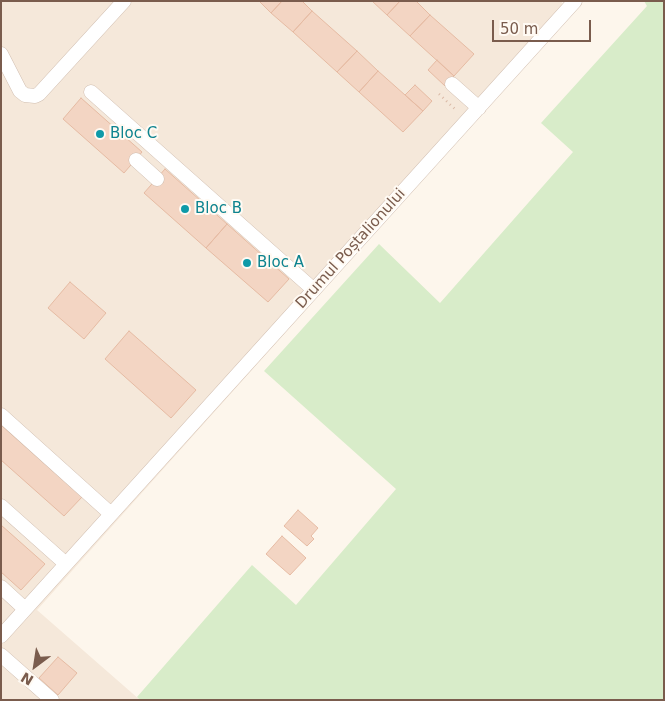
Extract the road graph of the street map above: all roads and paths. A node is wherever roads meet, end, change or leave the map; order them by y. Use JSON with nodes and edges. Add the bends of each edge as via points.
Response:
{"nodes":[{"id":1,"x":124,"y":1,"type":"edge"},
{"id":2,"x":575,"y":1,"type":"edge"},
{"id":3,"x":1,"y":54,"type":"edge"},
{"id":4,"x":452,"y":84,"type":"dead end"},
{"id":5,"x":91,"y":92,"type":"dead end"},
{"id":6,"x":439,"y":94,"type":"dead end"},
{"id":7,"x":479,"y":108,"type":"junction"},
{"id":8,"x":468,"y":121,"type":"junction"},
{"id":9,"x":160,"y":153,"type":"junction"},
{"id":10,"x":141,"y":154,"type":"junction"},
{"id":11,"x":157,"y":179,"type":"dead end"},
{"id":12,"x":314,"y":290,"type":"junction"},
{"id":13,"x":1,"y":415,"type":"edge"},
{"id":14,"x":1,"y":506,"type":"edge"},
{"id":15,"x":111,"y":514,"type":"junction"},
{"id":16,"x":66,"y":564,"type":"junction"},
{"id":17,"x":1,"y":587,"type":"edge"},
{"id":18,"x":26,"y":609,"type":"junction"},
{"id":19,"x":1,"y":636,"type":"edge"},
{"id":20,"x":1,"y":654,"type":"edge"},
{"id":21,"x":52,"y":700,"type":"edge"}],
"edges":[{"from":1,"to":3,"type":"street","via":[[35,96],[20,91]]},
{"from":2,"to":7,"type":"street","name":"Drumul Poștalionului"},
{"from":4,"to":7,"type":"street"},
{"from":5,"to":10,"type":"street"},
{"from":6,"to":8,"type":"path"},
{"from":7,"to":8,"type":"street","name":"Drumul Poștalionului"},
{"from":8,"to":12,"type":"street","name":"Drumul Poștalionului"},
{"from":9,"to":10,"type":"street"},
{"from":9,"to":10,"type":"street"},
{"from":9,"to":12,"type":"street","via":[[174,171]]},
{"from":10,"to":11,"type":"street"},
{"from":12,"to":15,"type":"street","name":"Drumul Poștalionului"},
{"from":13,"to":15,"type":"street"},
{"from":14,"to":16,"type":"street"},
{"from":15,"to":16,"type":"street","name":"Drumul Poștalionului"},
{"from":16,"to":18,"type":"street","name":"Drumul Poștalionului"},
{"from":17,"to":18,"type":"street"},
{"from":18,"to":19,"type":"street","name":"Drumul Poștalionului"},
{"from":20,"to":21,"type":"street"}]}
